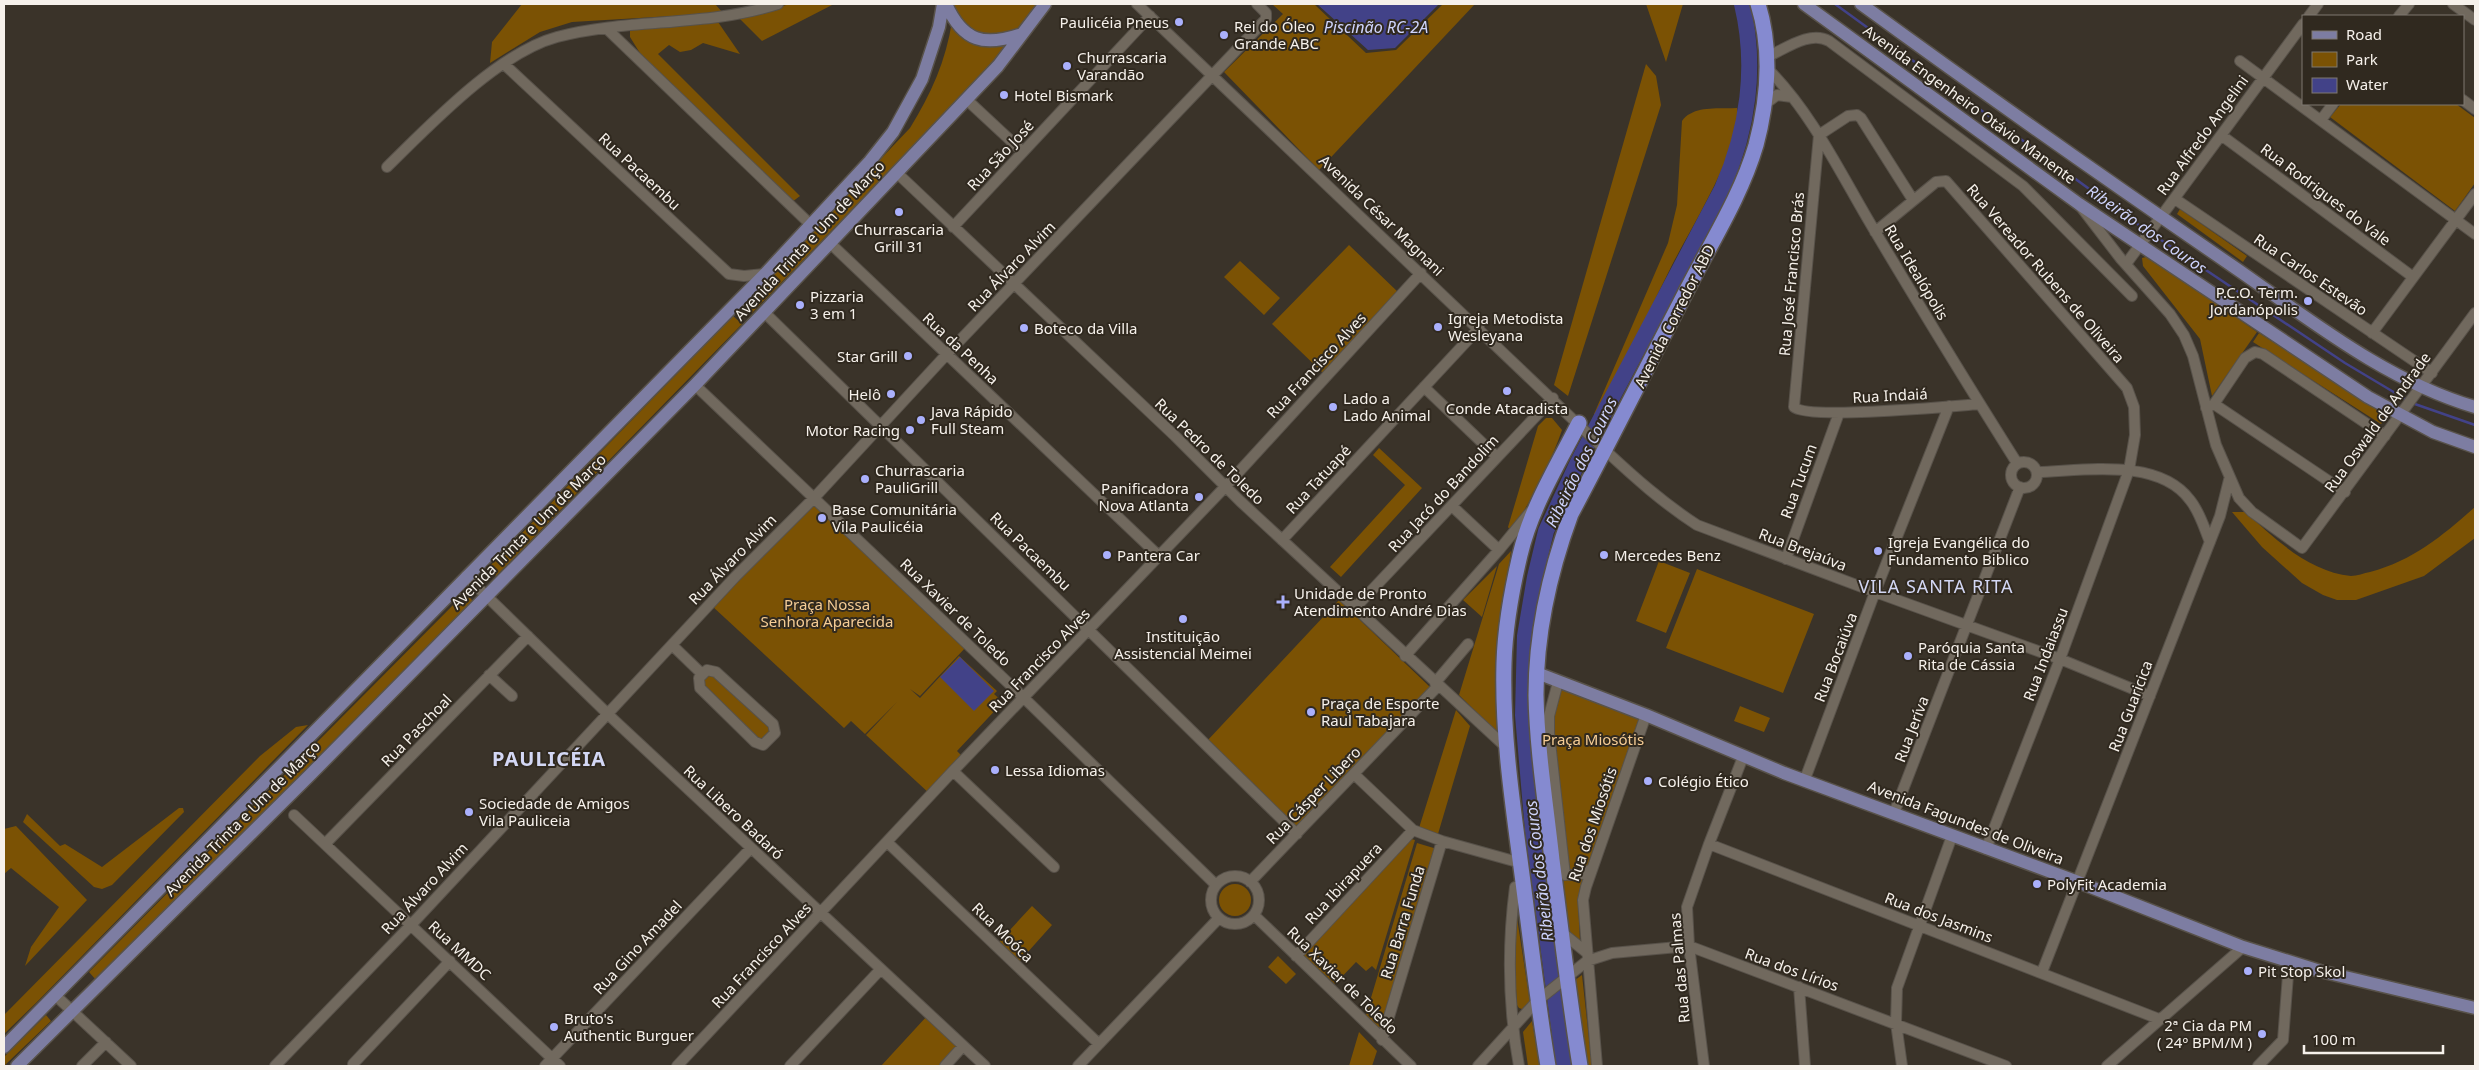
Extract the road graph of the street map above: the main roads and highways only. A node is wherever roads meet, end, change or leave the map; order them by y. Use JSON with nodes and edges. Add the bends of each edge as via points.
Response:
{"nodes":[{"id":1,"x":944,"y":4,"type":"edge"},
{"id":2,"x":1050,"y":4,"type":"edge"},
{"id":3,"x":1804,"y":4,"type":"edge"},
{"id":4,"x":1861,"y":4,"type":"edge"},
{"id":5,"x":1761,"y":6,"type":"edge"},
{"id":6,"x":1041,"y":9,"type":"edge"},
{"id":7,"x":1022,"y":34,"type":"junction"},
{"id":8,"x":2475,"y":407,"type":"edge"},
{"id":9,"x":1582,"y":426,"type":"road end"},
{"id":10,"x":2475,"y":447,"type":"edge"},
{"id":11,"x":1537,"y":673,"type":"junction"},
{"id":12,"x":2475,"y":1008,"type":"edge"},
{"id":13,"x":4,"y":1047,"type":"edge"},
{"id":14,"x":17,"y":1066,"type":"edge"},
{"id":15,"x":1548,"y":1066,"type":"edge"},
{"id":16,"x":1580,"y":1066,"type":"edge"}],
"edges":[{"from":1,"to":7,"type":"main road","via":[[957,23],[974,38],[993,42]]},
{"from":1,"to":13,"type":"main road","name":"Avenida Trinta e Um de Março","via":[[922,79],[906,112],[870,161],[765,274]]},
{"from":2,"to":6,"type":"main road","name":"Avenida Trinta e Um de Março"},
{"from":3,"to":10,"type":"main road","name":"Avenida Engenheiro Otávio Manente","via":[[2079,204],[2433,432]]},
{"from":4,"to":8,"type":"main road","name":"Avenida Engenheiro Otávio Manente","via":[[2158,221],[2419,390]]},
{"from":5,"to":11,"type":"highway","name":"Avenida Corredor ABD","via":[[1767,63],[1764,105],[1755,147],[1745,176],[1602,447],[1572,514],[1559,548],[1542,629]]},
{"from":6,"to":7,"type":"main road","name":"Avenida Trinta e Um de Março"},
{"from":7,"to":14,"type":"main road","name":"Avenida Trinta e Um de Março","via":[[998,66],[694,385]]},
{"from":9,"to":15,"type":"highway","via":[[1538,502],[1520,553],[1504,662],[1507,748]]},
{"from":11,"to":12,"type":"main road","name":"Avenida Fagundes de Oliveira","via":[[1743,757],[2243,947],[2289,962]]},
{"from":11,"to":16,"type":"highway","name":"Avenida Corredor ABD","via":[[1540,756],[1557,871],[1562,980]]}]}
